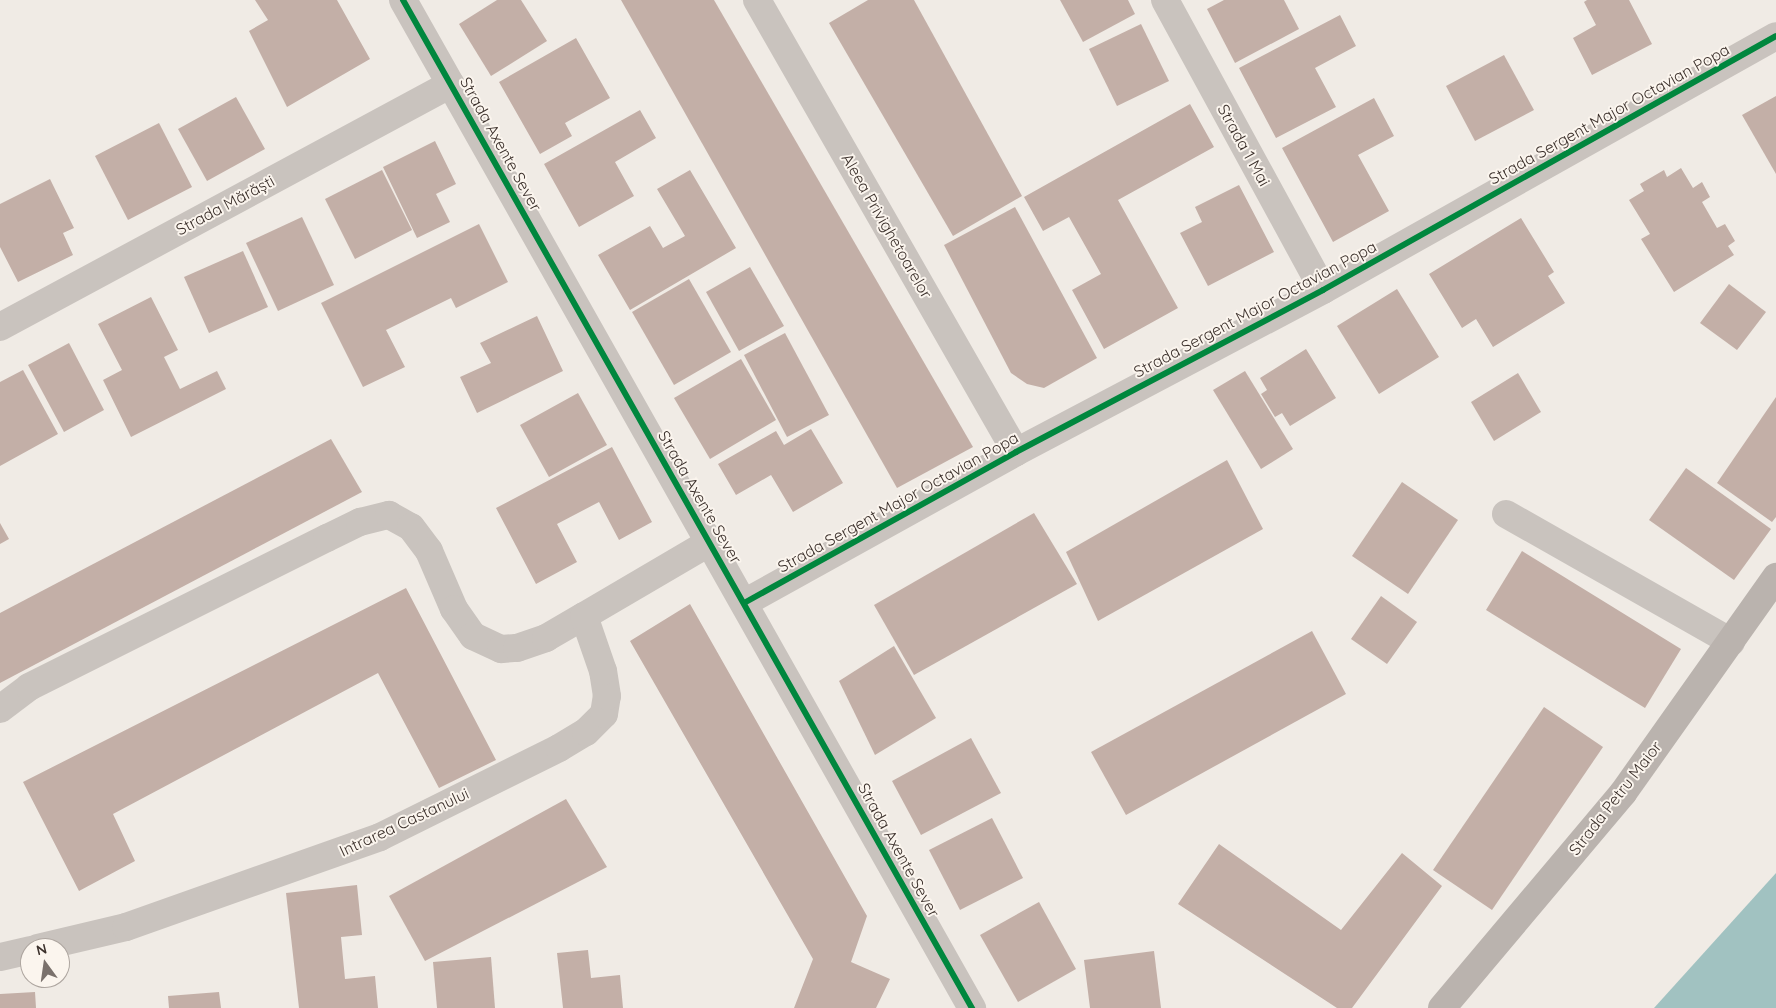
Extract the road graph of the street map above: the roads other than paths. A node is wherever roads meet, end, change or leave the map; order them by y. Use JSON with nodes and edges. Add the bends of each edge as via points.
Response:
{"nodes":[{"id":1,"x":403,"y":0,"type":"edge"},
{"id":2,"x":757,"y":0,"type":"edge"},
{"id":3,"x":1165,"y":0,"type":"edge"},
{"id":4,"x":1776,"y":36,"type":"edge"},
{"id":5,"x":451,"y":84,"type":"junction"},
{"id":6,"x":1323,"y":290,"type":"junction"},
{"id":7,"x":0,"y":327,"type":"edge"},
{"id":8,"x":1016,"y":452,"type":"junction"},
{"id":9,"x":1506,"y":514,"type":"dead end"},
{"id":10,"x":710,"y":542,"type":"junction"},
{"id":11,"x":1776,"y":577,"type":"edge"},
{"id":12,"x":744,"y":602,"type":"junction"},
{"id":13,"x":584,"y":616,"type":"junction"},
{"id":14,"x":1730,"y":642,"type":"junction"},
{"id":15,"x":0,"y":709,"type":"edge"},
{"id":16,"x":70,"y":940,"type":"edge"},
{"id":17,"x":20,"y":952,"type":"edge"},
{"id":18,"x":0,"y":957,"type":"edge"},
{"id":19,"x":972,"y":1008,"type":"edge"},
{"id":20,"x":1442,"y":1008,"type":"edge"}],
"edges":[{"from":1,"to":5,"type":"street","name":"Strada Axente Sever"},
{"from":2,"to":8,"type":"street","name":"Aleea Privighetoarelor"},
{"from":3,"to":6,"type":"street","name":"Strada 1 Mai"},
{"from":4,"to":6,"type":"street","name":"Strada Sergent Major Octavian Popa"},
{"from":5,"to":7,"type":"street","name":"Strada Mărăști"},
{"from":5,"to":10,"type":"street","name":"Strada Axente Sever"},
{"from":6,"to":8,"type":"street","name":"Strada Sergent Major Octavian Popa"},
{"from":8,"to":12,"type":"street","name":"Strada Sergent Major Octavian Popa"},
{"from":9,"to":14,"type":"street"},
{"from":10,"to":12,"type":"street","name":"Strada Axente Sever"},
{"from":10,"to":13,"type":"street"},
{"from":11,"to":14,"type":"street","name":"Strada Petru Maior"},
{"from":12,"to":19,"type":"street","name":"Strada Axente Sever"},
{"from":13,"to":15,"type":"street","via":[[546,638],[517,648],[501,649],[472,636],[454,609],[429,551],[411,527],[389,515],[360,522],[327,538],[29,687]]},
{"from":13,"to":16,"type":"street","name":"Intrarea Castanului","via":[[603,671],[607,696],[604,714],[586,732],[380,837],[126,927]]},
{"from":14,"to":20,"type":"street","name":"Strada Petru Maior","via":[[1623,793]]},
{"from":17,"to":18,"type":"street"}]}
